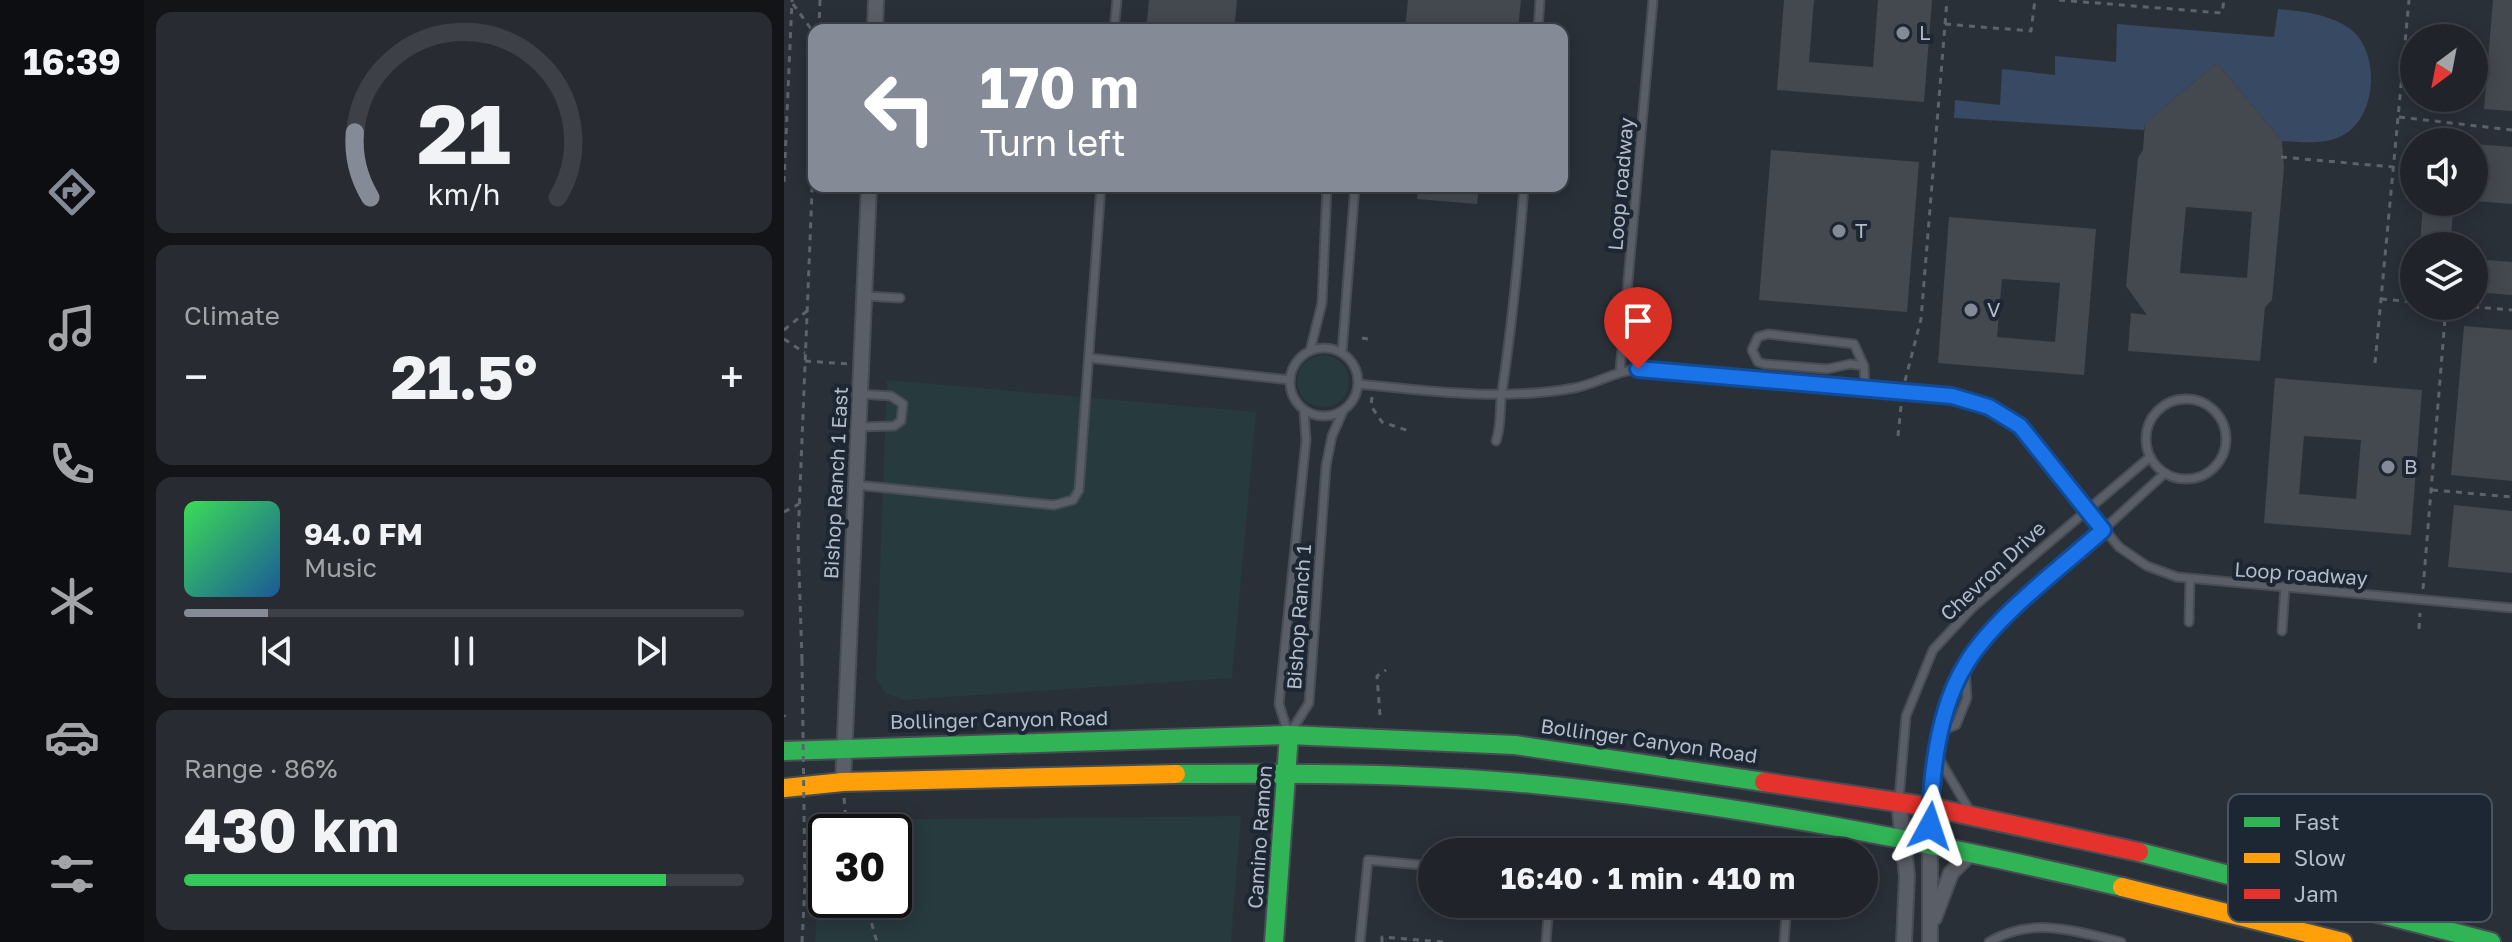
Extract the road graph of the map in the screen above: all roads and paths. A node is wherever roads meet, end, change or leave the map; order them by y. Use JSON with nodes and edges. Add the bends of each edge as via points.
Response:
{"nodes":[{"id":1,"x":792,"y":0,"type":"edge"},
{"id":2,"x":820,"y":0,"type":"edge"},
{"id":3,"x":876,"y":0,"type":"edge"},
{"id":4,"x":1117,"y":0,"type":"edge"},
{"id":5,"x":1540,"y":0,"type":"edge"},
{"id":6,"x":1653,"y":0,"type":"edge"},
{"id":7,"x":1947,"y":0,"type":"edge"},
{"id":8,"x":2035,"y":0,"type":"edge"},
{"id":9,"x":2059,"y":0,"type":"edge"},
{"id":10,"x":2224,"y":0,"type":"edge"},
{"id":11,"x":2409,"y":0,"type":"edge"},
{"id":12,"x":810,"y":24,"type":"edge"},
{"id":13,"x":817,"y":24,"type":"edge"},
{"id":14,"x":875,"y":24,"type":"edge"},
{"id":15,"x":1115,"y":24,"type":"edge"},
{"id":16,"x":1538,"y":24,"type":"edge"},
{"id":17,"x":1945,"y":24,"type":"junction"},
{"id":18,"x":2399,"y":117,"type":"junction"},
{"id":19,"x":2512,"y":130,"type":"edge"},
{"id":20,"x":2281,"y":157,"type":"dead end"},
{"id":21,"x":2394,"y":167,"type":"junction"},
{"id":22,"x":784,"y":182,"type":"edge"},
{"id":23,"x":812,"y":192,"type":"edge"},
{"id":24,"x":869,"y":192,"type":"edge"},
{"id":25,"x":1101,"y":192,"type":"edge"},
{"id":26,"x":1327,"y":192,"type":"edge"},
{"id":27,"x":1355,"y":192,"type":"edge"},
{"id":28,"x":1523,"y":192,"type":"edge"},
{"id":29,"x":864,"y":296,"type":"junction"},
{"id":30,"x":900,"y":298,"type":"dead end"},
{"id":31,"x":2381,"y":299,"type":"junction"},
{"id":32,"x":2400,"y":301,"type":"edge"},
{"id":33,"x":2488,"y":308,"type":"edge"},
{"id":34,"x":2512,"y":310,"type":"edge"},
{"id":35,"x":807,"y":311,"type":"junction"},
{"id":36,"x":2445,"y":320,"type":"edge"},
{"id":37,"x":784,"y":330,"type":"edge"},
{"id":38,"x":1362,"y":338,"type":"dead end"},
{"id":39,"x":784,"y":339,"type":"edge"},
{"id":40,"x":1373,"y":340,"type":"dead end"},
{"id":41,"x":1310,"y":351,"type":"junction"},
{"id":42,"x":805,"y":353,"type":"junction"},
{"id":43,"x":1342,"y":353,"type":"junction"},
{"id":44,"x":1089,"y":358,"type":"junction"},
{"id":45,"x":805,"y":361,"type":"junction"},
{"id":46,"x":2375,"y":363,"type":"dead end"},
{"id":47,"x":861,"y":364,"type":"junction"},
{"id":48,"x":1864,"y":366,"type":"junction"},
{"id":49,"x":1620,"y":371,"type":"junction"},
{"id":50,"x":1290,"y":380,"type":"junction"},
{"id":51,"x":1359,"y":384,"type":"junction"},
{"id":52,"x":1905,"y":384,"type":"dead end"},
{"id":53,"x":1865,"y":390,"type":"junction"},
{"id":54,"x":860,"y":394,"type":"junction"},
{"id":55,"x":1501,"y":395,"type":"junction"},
{"id":56,"x":1372,"y":397,"type":"dead end"},
{"id":57,"x":1901,"y":406,"type":"dead end"},
{"id":58,"x":1304,"y":410,"type":"junction"},
{"id":59,"x":1343,"y":411,"type":"junction"},
{"id":60,"x":858,"y":427,"type":"junction"},
{"id":61,"x":1409,"y":431,"type":"dead end"},
{"id":62,"x":1898,"y":436,"type":"dead end"},
{"id":63,"x":1496,"y":441,"type":"dead end"},
{"id":64,"x":2150,"y":457,"type":"junction"},
{"id":65,"x":2165,"y":473,"type":"junction"},
{"id":66,"x":856,"y":485,"type":"junction"},
{"id":67,"x":2432,"y":490,"type":"junction"},
{"id":68,"x":2512,"y":497,"type":"edge"},
{"id":69,"x":799,"y":504,"type":"junction"},
{"id":70,"x":2085,"y":509,"type":"junction"},
{"id":71,"x":784,"y":512,"type":"edge"},
{"id":72,"x":2103,"y":530,"type":"junction"},
{"id":73,"x":2190,"y":579,"type":"junction"},
{"id":74,"x":2285,"y":587,"type":"junction"},
{"id":75,"x":2423,"y":590,"type":"dead end"},
{"id":76,"x":2512,"y":608,"type":"edge"},
{"id":77,"x":2420,"y":613,"type":"dead end"},
{"id":78,"x":2189,"y":622,"type":"dead end"},
{"id":79,"x":2419,"y":629,"type":"dead end"},
{"id":80,"x":2282,"y":631,"type":"dead end"},
{"id":81,"x":1964,"y":666,"type":"junction"},
{"id":82,"x":1386,"y":670,"type":"dead end"},
{"id":83,"x":1380,"y":715,"type":"dead end"},
{"id":84,"x":1941,"y":731,"type":"junction"},
{"id":85,"x":1289,"y":735,"type":"junction"},
{"id":86,"x":843,"y":747,"type":"junction"},
{"id":87,"x":784,"y":751,"type":"edge"},
{"id":88,"x":1937,"y":753,"type":"junction"},
{"id":89,"x":1286,"y":775,"type":"junction"},
{"id":90,"x":843,"y":782,"type":"junction"},
{"id":91,"x":784,"y":788,"type":"edge"},
{"id":92,"x":1899,"y":802,"type":"junction"},
{"id":93,"x":1930,"y":807,"type":"junction"},
{"id":94,"x":846,"y":814,"type":"edge"},
{"id":95,"x":1973,"y":817,"type":"junction"},
{"id":96,"x":1901,"y":839,"type":"junction"},
{"id":97,"x":1929,"y":845,"type":"junction"},
{"id":98,"x":1970,"y":854,"type":"junction"},
{"id":99,"x":1418,"y":865,"type":"edge"},
{"id":100,"x":2228,"y":875,"type":"edge"},
{"id":101,"x":2228,"y":912,"type":"edge"},
{"id":102,"x":870,"y":918,"type":"edge"},
{"id":103,"x":1548,"y":918,"type":"edge"},
{"id":104,"x":1786,"y":918,"type":"edge"},
{"id":105,"x":2265,"y":922,"type":"edge"},
{"id":106,"x":2413,"y":922,"type":"edge"},
{"id":107,"x":1930,"y":936,"type":"edge"},
{"id":108,"x":802,"y":942,"type":"edge"},
{"id":109,"x":877,"y":942,"type":"edge"},
{"id":110,"x":1274,"y":942,"type":"edge"},
{"id":111,"x":1360,"y":942,"type":"edge"},
{"id":112,"x":1382,"y":942,"type":"edge"},
{"id":113,"x":1444,"y":942,"type":"edge"},
{"id":114,"x":1546,"y":942,"type":"edge"},
{"id":115,"x":1784,"y":942,"type":"edge"},
{"id":116,"x":1904,"y":942,"type":"edge"},
{"id":117,"x":1989,"y":942,"type":"edge"},
{"id":118,"x":2121,"y":942,"type":"edge"},
{"id":119,"x":2343,"y":942,"type":"edge"},
{"id":120,"x":2491,"y":942,"type":"edge"}],
"edges":[{"from":1,"to":12,"type":"path"},
{"from":1,"to":22,"type":"path"},
{"from":2,"to":13,"type":"path"},
{"from":3,"to":14,"type":"street"},
{"from":4,"to":15,"type":"lane"},
{"from":5,"to":16,"type":"lane"},
{"from":6,"to":49,"type":"lane","name":"Loop roadway"},
{"from":7,"to":17,"type":"path"},
{"from":8,"to":17,"type":"path","via":[[2031,31]]},
{"from":9,"to":10,"type":"path","via":[[2222,13]]},
{"from":11,"to":18,"type":"path"},
{"from":17,"to":52,"type":"path","via":[[1921,319]]},
{"from":18,"to":19,"type":"path"},
{"from":18,"to":21,"type":"path"},
{"from":20,"to":21,"type":"path"},
{"from":21,"to":31,"type":"path"},
{"from":23,"to":35,"type":"path"},
{"from":24,"to":29,"type":"street","name":"Bishop Ranch 1 East"},
{"from":25,"to":44,"type":"lane"},
{"from":26,"to":41,"type":"lane","via":[[1322,303]]},
{"from":27,"to":43,"type":"lane"},
{"from":28,"to":55,"type":"lane","via":[[1510,351]]},
{"from":29,"to":30,"type":"lane"},
{"from":29,"to":47,"type":"street","name":"Bishop Ranch 1 East"},
{"from":31,"to":32,"type":"path"},
{"from":31,"to":46,"type":"path"},
{"from":33,"to":34,"type":"path"},
{"from":35,"to":37,"type":"path"},
{"from":35,"to":42,"type":"path"},
{"from":36,"to":67,"type":"path"},
{"from":38,"to":40,"type":"path"},
{"from":39,"to":42,"type":"path"},
{"from":41,"to":43,"type":"lane"},
{"from":41,"to":50,"type":"lane","via":[[1296,362]]},
{"from":42,"to":45,"type":"path"},
{"from":43,"to":51,"type":"lane","via":[[1356,370]]},
{"from":44,"to":50,"type":"lane"},
{"from":44,"to":66,"type":"lane","via":[[1079,490],[1073,500],[1054,505]]},
{"from":45,"to":47,"type":"path"},
{"from":45,"to":69,"type":"path"},
{"from":47,"to":54,"type":"street","name":"Bishop Ranch 1 East"},
{"from":48,"to":48,"type":"lane","via":[[1854,344],[1842,341],[1768,334],[1758,337],[1752,350],[1765,364]]},
{"from":48,"to":53,"type":"lane"},
{"from":49,"to":53,"type":"lane","name":"Loop roadway"},
{"from":49,"to":55,"type":"lane","via":[[1576,388]]},
{"from":50,"to":58,"type":"lane"},
{"from":51,"to":55,"type":"lane"},
{"from":51,"to":59,"type":"lane"},
{"from":53,"to":70,"type":"lane","name":"Loop roadway","via":[[1952,396],[1989,407],[2020,426]]},
{"from":54,"to":60,"type":"street","name":"Bishop Ranch 1 East"},
{"from":54,"to":60,"type":"lane","via":[[897,399],[903,414],[894,426]]},
{"from":55,"to":63,"type":"lane","via":[[1502,426]]},
{"from":56,"to":61,"type":"path","via":[[1371,406],[1382,422]]},
{"from":57,"to":62,"type":"path"},
{"from":58,"to":59,"type":"lane","via":[[1327,416]]},
{"from":58,"to":85,"type":"lane","name":"Bishop Ranch 1","via":[[1306,440],[1279,704]]},
{"from":59,"to":85,"type":"lane","name":"Bishop Ranch 1","via":[[1326,466],[1309,703]]},
{"from":60,"to":66,"type":"street","name":"Bishop Ranch 1 East"},
{"from":64,"to":65,"type":"lane"},
{"from":64,"to":65,"type":"lane","via":[[2146,430],[2160,407],[2186,398],[2199,400],[2220,417],[2226,443],[2215,467],[2191,479]]},
{"from":64,"to":70,"type":"lane","name":"Chevron Drive"},
{"from":65,"to":72,"type":"lane"},
{"from":66,"to":86,"type":"street","name":"Bishop Ranch 1 East"},
{"from":67,"to":68,"type":"path"},
{"from":67,"to":75,"type":"path"},
{"from":69,"to":71,"type":"path"},
{"from":69,"to":108,"type":"path","bridge":true},
{"from":70,"to":72,"type":"lane","name":"Loop roadway"},
{"from":70,"to":92,"type":"lane","name":"Chevron Drive","via":[[1973,607],[1933,650],[1906,716]]},
{"from":72,"to":73,"type":"lane","name":"Loop roadway","via":[[2147,566]]},
{"from":72,"to":81,"type":"lane","via":[[1995,629]]},
{"from":73,"to":74,"type":"lane","name":"Loop roadway"},
{"from":73,"to":78,"type":"lane"},
{"from":74,"to":76,"type":"lane","name":"Loop roadway"},
{"from":74,"to":80,"type":"lane"},
{"from":77,"to":79,"type":"path"},
{"from":81,"to":84,"type":"lane"},
{"from":81,"to":84,"type":"lane","via":[[1967,698],[1956,725]]},
{"from":82,"to":83,"type":"path","via":[[1377,676]]},
{"from":84,"to":88,"type":"lane"},
{"from":85,"to":86,"type":"main road","name":"Bollinger Canyon Road"},
{"from":85,"to":89,"type":"main road","name":"Camino Ramon"},
{"from":85,"to":92,"type":"main road","name":"Bollinger Canyon Road","via":[[1515,745]]},
{"from":86,"to":87,"type":"main road","name":"Bollinger Canyon Road"},
{"from":86,"to":90,"type":"street","name":"Bishop Ranch 1 East"},
{"from":88,"to":93,"type":"lane"},
{"from":88,"to":95,"type":"lane"},
{"from":89,"to":90,"type":"main road"},
{"from":89,"to":96,"type":"main road","via":[[1626,793]]},
{"from":89,"to":110,"type":"main road","name":"Camino Ramon"},
{"from":90,"to":91,"type":"main road"},
{"from":90,"to":94,"type":"path"},
{"from":92,"to":93,"type":"main road","name":"Bollinger Canyon Road"},
{"from":92,"to":96,"type":"street"},
{"from":93,"to":95,"type":"main road","name":"Bollinger Canyon Road"},
{"from":93,"to":97,"type":"street"},
{"from":95,"to":100,"type":"main road","name":"Bollinger Canyon Road"},
{"from":96,"to":97,"type":"main road"},
{"from":96,"to":116,"type":"street","via":[[1907,876]]},
{"from":97,"to":98,"type":"main road"},
{"from":97,"to":107,"type":"street"},
{"from":98,"to":101,"type":"main road"},
{"from":98,"to":107,"type":"street","via":[[1951,873]]},
{"from":99,"to":111,"type":"lane","via":[[1368,860]]},
{"from":102,"to":109,"type":"path"},
{"from":103,"to":114,"type":"lane"},
{"from":104,"to":115,"type":"lane"},
{"from":105,"to":119,"type":"main road"},
{"from":106,"to":120,"type":"main road","name":"Bollinger Canyon Road"},
{"from":112,"to":113,"type":"path","via":[[1382,937]]},
{"from":117,"to":118,"type":"lane","via":[[2020,927],[2046,927]]}]}
